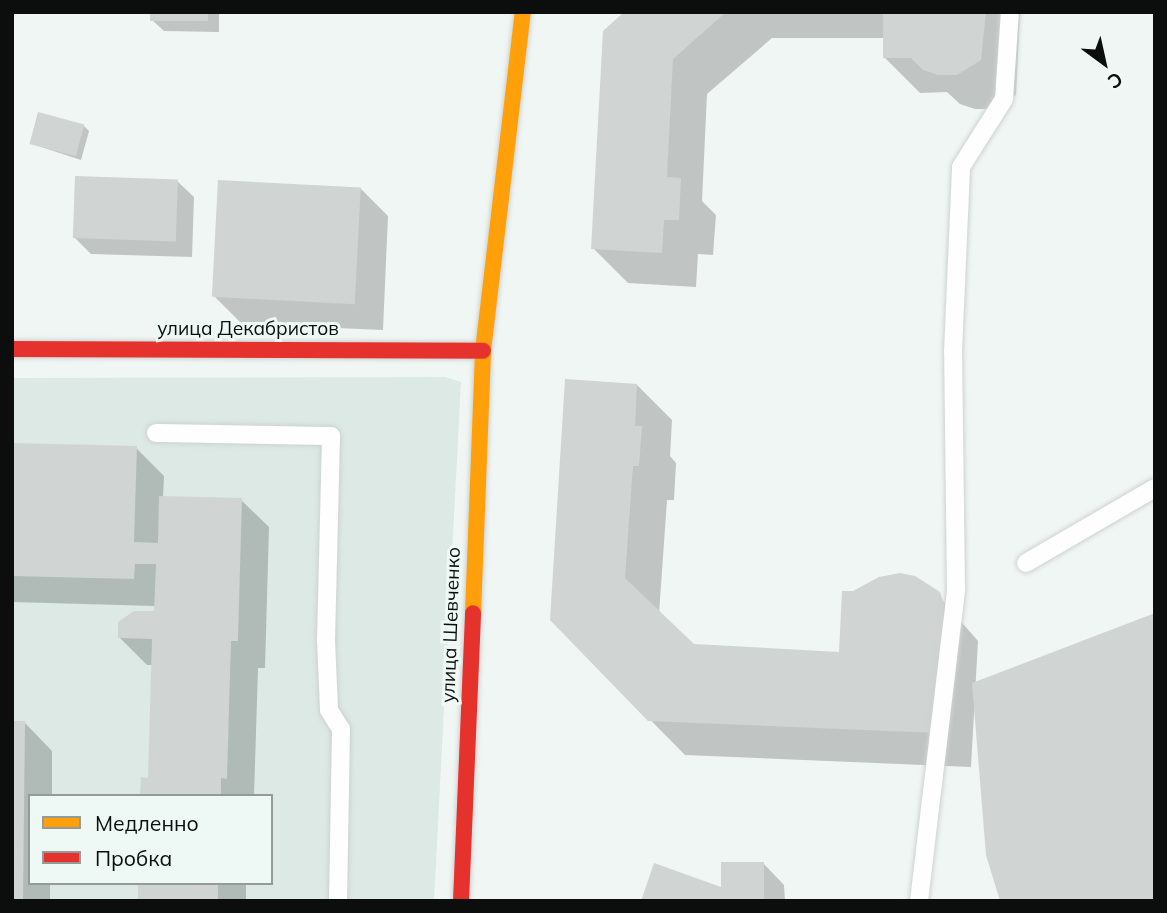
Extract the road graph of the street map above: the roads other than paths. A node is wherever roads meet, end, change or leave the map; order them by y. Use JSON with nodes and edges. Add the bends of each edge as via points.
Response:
{"nodes":[{"id":1,"x":523,"y":12,"type":"edge"},
{"id":2,"x":1010,"y":12,"type":"edge"},
{"id":3,"x":12,"y":349,"type":"edge"},
{"id":4,"x":484,"y":351,"type":"junction"},
{"id":5,"x":156,"y":433,"type":"dead end"},
{"id":6,"x":1155,"y":488,"type":"edge"},
{"id":7,"x":1026,"y":564,"type":"dead end"},
{"id":8,"x":338,"y":901,"type":"edge"},
{"id":9,"x":461,"y":901,"type":"edge"},
{"id":10,"x":919,"y":901,"type":"edge"}],
"edges":[{"from":1,"to":4,"type":"street","name":"улица Шевченко"},
{"from":2,"to":10,"type":"lane","via":[[1004,99],[961,167],[953,352],[956,590]]},
{"from":3,"to":4,"type":"street","name":"улица Декабристов"},
{"from":4,"to":9,"type":"street","name":"улица Шевченко"},
{"from":5,"to":8,"type":"lane","via":[[331,436],[326,640],[329,709],[341,729]]},
{"from":6,"to":7,"type":"lane"}]}
